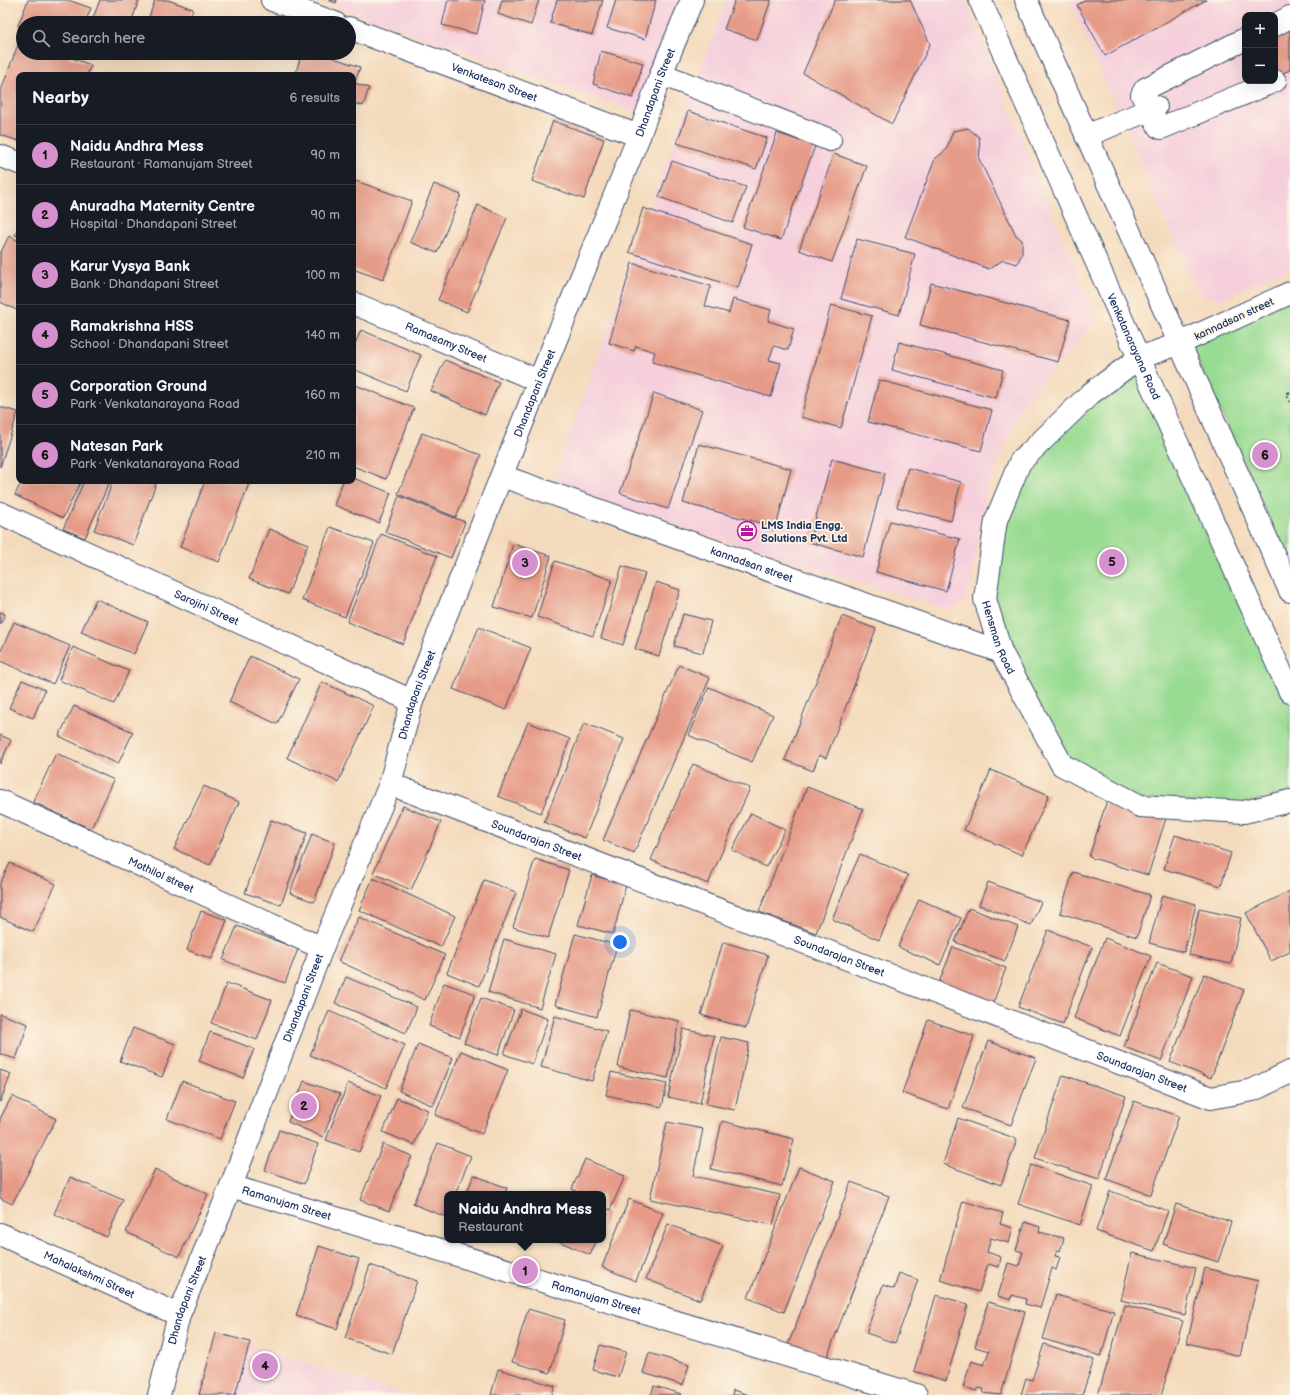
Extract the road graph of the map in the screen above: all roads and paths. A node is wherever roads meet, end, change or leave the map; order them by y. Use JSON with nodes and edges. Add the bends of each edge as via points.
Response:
{"nodes":[{"id":1,"x":272,"y":0,"type":"edge"},
{"id":2,"x":692,"y":0,"type":"edge"},
{"id":3,"x":980,"y":0,"type":"edge"},
{"id":4,"x":1026,"y":0,"type":"edge"},
{"id":5,"x":316,"y":16,"type":"edge"},
{"id":6,"x":1290,"y":17,"type":"edge"},
{"id":7,"x":1278,"y":23,"type":"edge"},
{"id":8,"x":356,"y":31,"type":"edge"},
{"id":9,"x":1242,"y":40,"type":"edge"},
{"id":10,"x":661,"y":74,"type":"junction"},
{"id":11,"x":1290,"y":75,"type":"edge"},
{"id":12,"x":1278,"y":80,"type":"edge"},
{"id":13,"x":1268,"y":84,"type":"edge"},
{"id":14,"x":1149,"y":111,"type":"junction"},
{"id":15,"x":639,"y":136,"type":"junction"},
{"id":16,"x":1086,"y":136,"type":"junction"},
{"id":17,"x":830,"y":140,"type":"dead end"},
{"id":18,"x":0,"y":156,"type":"edge"},
{"id":19,"x":16,"y":163,"type":"edge"},
{"id":20,"x":1290,"y":293,"type":"edge"},
{"id":21,"x":356,"y":304,"type":"edge"},
{"id":22,"x":1178,"y":344,"type":"junction"},
{"id":23,"x":1139,"y":358,"type":"junction"},
{"id":24,"x":539,"y":381,"type":"junction"},
{"id":25,"x":1290,"y":392,"type":"edge"},
{"id":26,"x":1290,"y":402,"type":"edge"},
{"id":27,"x":502,"y":476,"type":"junction"},
{"id":28,"x":0,"y":513,"type":"edge"},
{"id":29,"x":1290,"y":591,"type":"edge"},
{"id":30,"x":1001,"y":652,"type":"junction"},
{"id":31,"x":1290,"y":692,"type":"edge"},
{"id":32,"x":412,"y":701,"type":"junction"},
{"id":33,"x":390,"y":784,"type":"junction"},
{"id":34,"x":0,"y":801,"type":"edge"},
{"id":35,"x":1290,"y":801,"type":"edge"},
{"id":36,"x":322,"y":948,"type":"junction"},
{"id":37,"x":1290,"y":1072,"type":"edge"},
{"id":38,"x":231,"y":1186,"type":"junction"},
{"id":39,"x":0,"y":1234,"type":"edge"},
{"id":40,"x":179,"y":1315,"type":"junction"},
{"id":41,"x":159,"y":1395,"type":"edge"},
{"id":42,"x":916,"y":1395,"type":"edge"}],
"edges":[{"from":1,"to":5,"type":"street"},
{"from":2,"to":10,"type":"street","name":"Dhandapani Street"},
{"from":3,"to":23,"type":"street","name":"Venkatanarayana Road"},
{"from":4,"to":16,"type":"street"},
{"from":6,"to":7,"type":"street"},
{"from":8,"to":15,"type":"street","name":"Venkatesan Street"},
{"from":9,"to":14,"type":"street","via":[[1145,88],[1142,95]]},
{"from":10,"to":15,"type":"street","name":"Dhandapani Street"},
{"from":10,"to":17,"type":"street"},
{"from":11,"to":12,"type":"street"},
{"from":13,"to":14,"type":"street","via":[[1161,128]]},
{"from":14,"to":16,"type":"street"},
{"from":15,"to":24,"type":"street","name":"Dhandapani Street"},
{"from":16,"to":22,"type":"street"},
{"from":18,"to":19,"type":"street"},
{"from":20,"to":22,"type":"street","name":"kannadsan street"},
{"from":21,"to":24,"type":"street","name":"Ramasamy Street"},
{"from":22,"to":23,"type":"street","name":"Hensman Road"},
{"from":22,"to":29,"type":"street"},
{"from":23,"to":30,"type":"street","name":"Hensman Road","via":[[1090,394],[1020,462],[996,520],[985,599]]},
{"from":23,"to":31,"type":"street","name":"Venkatanarayana Road"},
{"from":24,"to":27,"type":"street","name":"Dhandapani Street"},
{"from":25,"to":26,"type":"path","via":[[1286,394]]},
{"from":27,"to":30,"type":"street","name":"kannadsan street"},
{"from":27,"to":32,"type":"street","name":"Dhandapani Street"},
{"from":28,"to":32,"type":"street","name":"Sarojini Street"},
{"from":30,"to":35,"type":"street","name":"Hensman Road","via":[[1062,765],[1140,806],[1244,812]]},
{"from":32,"to":33,"type":"street","name":"Dhandapani Street"},
{"from":33,"to":36,"type":"street","name":"Dhandapani Street"},
{"from":33,"to":37,"type":"street","name":"Soundarajan Street","via":[[1210,1098],[1253,1090]]},
{"from":34,"to":36,"type":"street","name":"Mothilol street"},
{"from":36,"to":38,"type":"street","name":"Dhandapani Street"},
{"from":38,"to":40,"type":"street","name":"Dhandapani Street"},
{"from":38,"to":42,"type":"street","name":"Ramanujam Street"},
{"from":39,"to":40,"type":"street","name":"Mahalakshmi Street"},
{"from":40,"to":41,"type":"street","name":"Dhandapani Street"}]}
